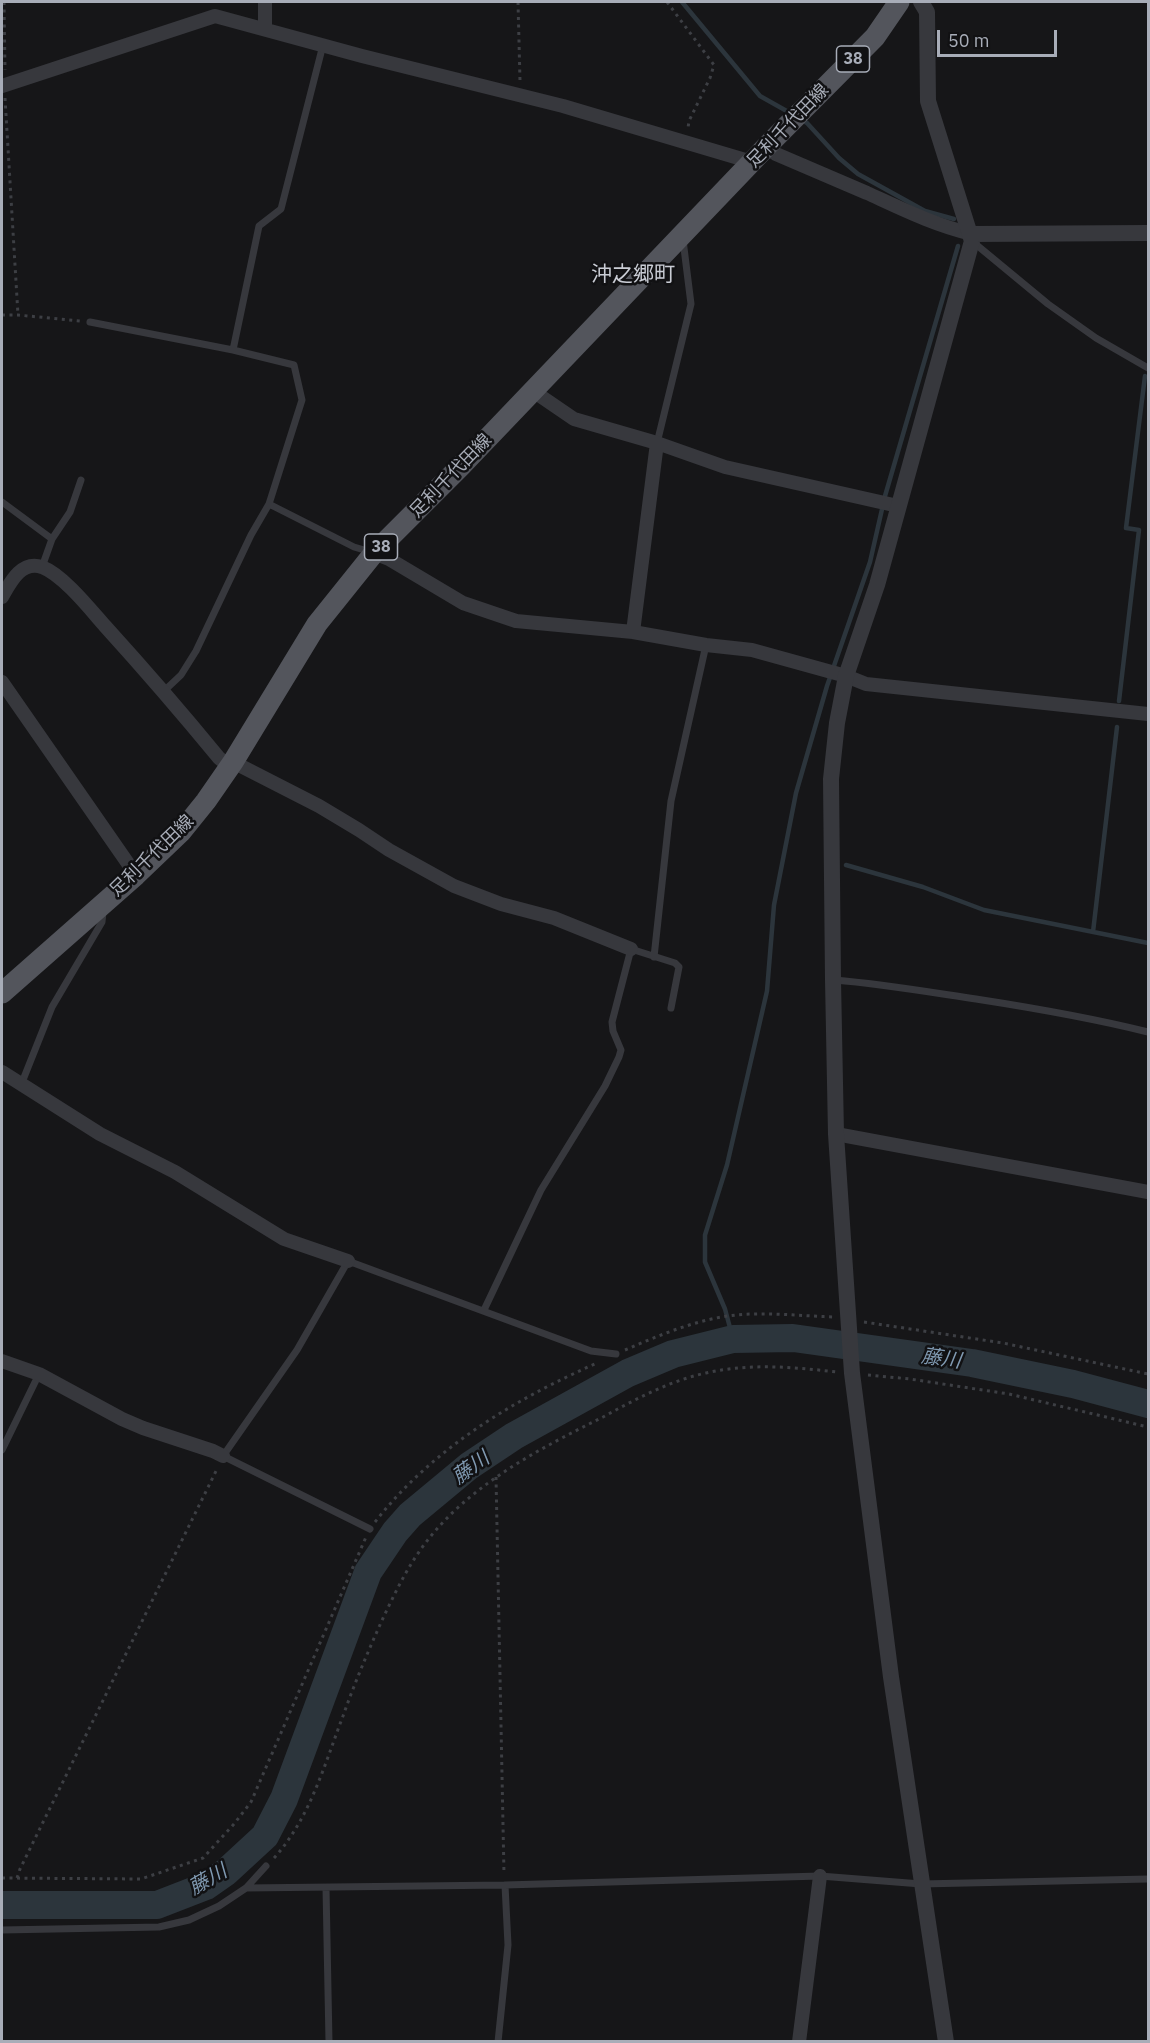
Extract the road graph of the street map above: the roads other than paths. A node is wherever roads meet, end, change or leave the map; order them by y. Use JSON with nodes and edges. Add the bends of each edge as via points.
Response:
{"nodes":[{"id":1,"x":265,"y":2,"type":"edge"},
{"id":2,"x":899,"y":2,"type":"edge"},
{"id":3,"x":921,"y":2,"type":"edge"},
{"id":4,"x":265,"y":29,"type":"junction"},
{"id":5,"x":323,"y":45,"type":"junction"},
{"id":6,"x":3,"y":86,"type":"edge"},
{"id":7,"x":759,"y":154,"type":"junction"},
{"id":8,"x":1149,"y":233,"type":"edge"},
{"id":9,"x":682,"y":235,"type":"junction"},
{"id":10,"x":972,"y":237,"type":"junction"},
{"id":11,"x":90,"y":322,"type":"road end"},
{"id":12,"x":233,"y":350,"type":"junction"},
{"id":13,"x":1149,"y":368,"type":"edge"},
{"id":14,"x":533,"y":391,"type":"junction"},
{"id":15,"x":657,"y":443,"type":"junction"},
{"id":16,"x":81,"y":480,"type":"dead end"},
{"id":17,"x":2,"y":502,"type":"edge"},
{"id":18,"x":269,"y":504,"type":"junction"},
{"id":19,"x":898,"y":506,"type":"junction"},
{"id":20,"x":52,"y":538,"type":"junction"},
{"id":21,"x":374,"y":553,"type":"junction"},
{"id":22,"x":42,"y":567,"type":"junction"},
{"id":23,"x":2,"y":597,"type":"edge"},
{"id":24,"x":633,"y":632,"type":"junction"},
{"id":25,"x":706,"y":645,"type":"junction"},
{"id":26,"x":846,"y":676,"type":"junction"},
{"id":27,"x":2,"y":682,"type":"edge"},
{"id":28,"x":164,"y":691,"type":"junction"},
{"id":29,"x":1149,"y":714,"type":"edge"},
{"id":30,"x":231,"y":765,"type":"junction"},
{"id":31,"x":136,"y":875,"type":"junction"},
{"id":32,"x":104,"y":903,"type":"junction"},
{"id":33,"x":631,"y":949,"type":"junction"},
{"id":34,"x":654,"y":957,"type":"junction"},
{"id":35,"x":833,"y":980,"type":"junction"},
{"id":36,"x":2,"y":993,"type":"edge"},
{"id":37,"x":671,"y":1008,"type":"dead end"},
{"id":38,"x":1149,"y":1032,"type":"edge"},
{"id":39,"x":2,"y":1072,"type":"edge"},
{"id":40,"x":21,"y":1085,"type":"junction"},
{"id":41,"x":836,"y":1134,"type":"junction"},
{"id":42,"x":1149,"y":1192,"type":"edge"},
{"id":43,"x":348,"y":1261,"type":"junction"},
{"id":44,"x":484,"y":1310,"type":"junction"},
{"id":45,"x":616,"y":1354,"type":"road end"},
{"id":46,"x":2,"y":1361,"type":"edge"},
{"id":47,"x":39,"y":1374,"type":"junction"},
{"id":48,"x":2,"y":1450,"type":"edge"},
{"id":49,"x":223,"y":1456,"type":"junction"},
{"id":50,"x":370,"y":1529,"type":"road end"},
{"id":51,"x":266,"y":1866,"type":"road end"},
{"id":52,"x":820,"y":1876,"type":"junction"},
{"id":53,"x":1149,"y":1879,"type":"edge"},
{"id":54,"x":921,"y":1884,"type":"junction"},
{"id":55,"x":505,"y":1885,"type":"junction"},
{"id":56,"x":246,"y":1888,"type":"junction"},
{"id":57,"x":326,"y":1888,"type":"junction"},
{"id":58,"x":2,"y":1930,"type":"edge"},
{"id":59,"x":329,"y":2042,"type":"edge"},
{"id":60,"x":498,"y":2042,"type":"edge"},
{"id":61,"x":799,"y":2042,"type":"edge"},
{"id":62,"x":946,"y":2042,"type":"edge"}],
"edges":[{"from":1,"to":4,"type":"street"},
{"from":2,"to":7,"type":"main road","name":"足利千代田線","number":"38","via":[[875,37]]},
{"from":3,"to":10,"type":"street","via":[[928,24],[928,101]]},
{"from":4,"to":5,"type":"street"},
{"from":4,"to":6,"type":"street","via":[[215,16]]},
{"from":5,"to":7,"type":"street","via":[[686,142]]},
{"from":5,"to":12,"type":"lane","via":[[281,209],[259,226]]},
{"from":7,"to":9,"type":"main road","name":"足利千代田線","number":"38"},
{"from":7,"to":10,"type":"street","via":[[776,154],[916,217]]},
{"from":8,"to":10,"type":"street"},
{"from":9,"to":14,"type":"main road","name":"足利千代田線","number":"38"},
{"from":9,"to":15,"type":"lane","via":[[691,304]]},
{"from":10,"to":13,"type":"lane","via":[[1048,304],[1096,338]]},
{"from":10,"to":19,"type":"street"},
{"from":11,"to":12,"type":"lane"},
{"from":12,"to":18,"type":"lane","via":[[294,365],[302,400]]},
{"from":14,"to":15,"type":"street","via":[[574,419]]},
{"from":14,"to":21,"type":"main road","name":"足利千代田線","number":"38"},
{"from":15,"to":19,"type":"street","via":[[725,467]]},
{"from":15,"to":24,"type":"street"},
{"from":16,"to":20,"type":"lane","via":[[70,512]]},
{"from":17,"to":20,"type":"lane"},
{"from":18,"to":21,"type":"lane","via":[[354,547]]},
{"from":18,"to":28,"type":"lane","via":[[196,651],[181,675]]},
{"from":19,"to":26,"type":"street","via":[[877,585]]},
{"from":20,"to":22,"type":"lane"},
{"from":21,"to":24,"type":"street","via":[[463,603],[516,621]]},
{"from":21,"to":30,"type":"main road","name":"足利千代田線","number":"38","via":[[317,624]]},
{"from":22,"to":23,"type":"street","via":[[31,567],[15,575]]},
{"from":22,"to":28,"type":"street","via":[[68,585]]},
{"from":24,"to":25,"type":"street"},
{"from":25,"to":26,"type":"street","via":[[752,650]]},
{"from":25,"to":34,"type":"lane","via":[[671,801]]},
{"from":26,"to":29,"type":"street","via":[[866,684]]},
{"from":26,"to":35,"type":"street","via":[[831,779]]},
{"from":27,"to":31,"type":"street"},
{"from":28,"to":30,"type":"street","via":[[219,758]]},
{"from":30,"to":31,"type":"main road","name":"足利千代田線","number":"38","via":[[181,832]]},
{"from":30,"to":33,"type":"street","via":[[319,806],[454,886],[554,918]]},
{"from":31,"to":32,"type":"main road","name":"足利千代田線","number":"38"},
{"from":32,"to":36,"type":"main road","name":"足利千代田線","number":"38"},
{"from":32,"to":40,"type":"lane","via":[[102,922],[52,1007]]},
{"from":33,"to":34,"type":"lane"},
{"from":33,"to":44,"type":"lane","via":[[612,1022],[621,1050],[619,1057],[541,1190]]},
{"from":34,"to":37,"type":"lane","via":[[679,967]]},
{"from":35,"to":38,"type":"lane","via":[[991,1001]]},
{"from":35,"to":41,"type":"street"},
{"from":39,"to":40,"type":"street"},
{"from":40,"to":43,"type":"street","via":[[284,1239]]},
{"from":41,"to":42,"type":"street"},
{"from":41,"to":54,"type":"street","via":[[851,1371]]},
{"from":43,"to":44,"type":"lane"},
{"from":43,"to":49,"type":"lane","via":[[297,1350]]},
{"from":44,"to":45,"type":"lane","via":[[591,1351]]},
{"from":46,"to":47,"type":"street"},
{"from":47,"to":48,"type":"lane"},
{"from":47,"to":49,"type":"street","via":[[122,1419]]},
{"from":49,"to":50,"type":"lane"},
{"from":51,"to":56,"type":"lane"},
{"from":52,"to":54,"type":"lane"},
{"from":52,"to":55,"type":"lane"},
{"from":52,"to":61,"type":"street"},
{"from":53,"to":54,"type":"lane"},
{"from":54,"to":62,"type":"street"},
{"from":55,"to":57,"type":"lane"},
{"from":55,"to":60,"type":"lane","via":[[508,1945]]},
{"from":56,"to":57,"type":"lane"},
{"from":56,"to":58,"type":"lane","via":[[189,1920],[159,1927]]},
{"from":57,"to":59,"type":"lane"}]}
